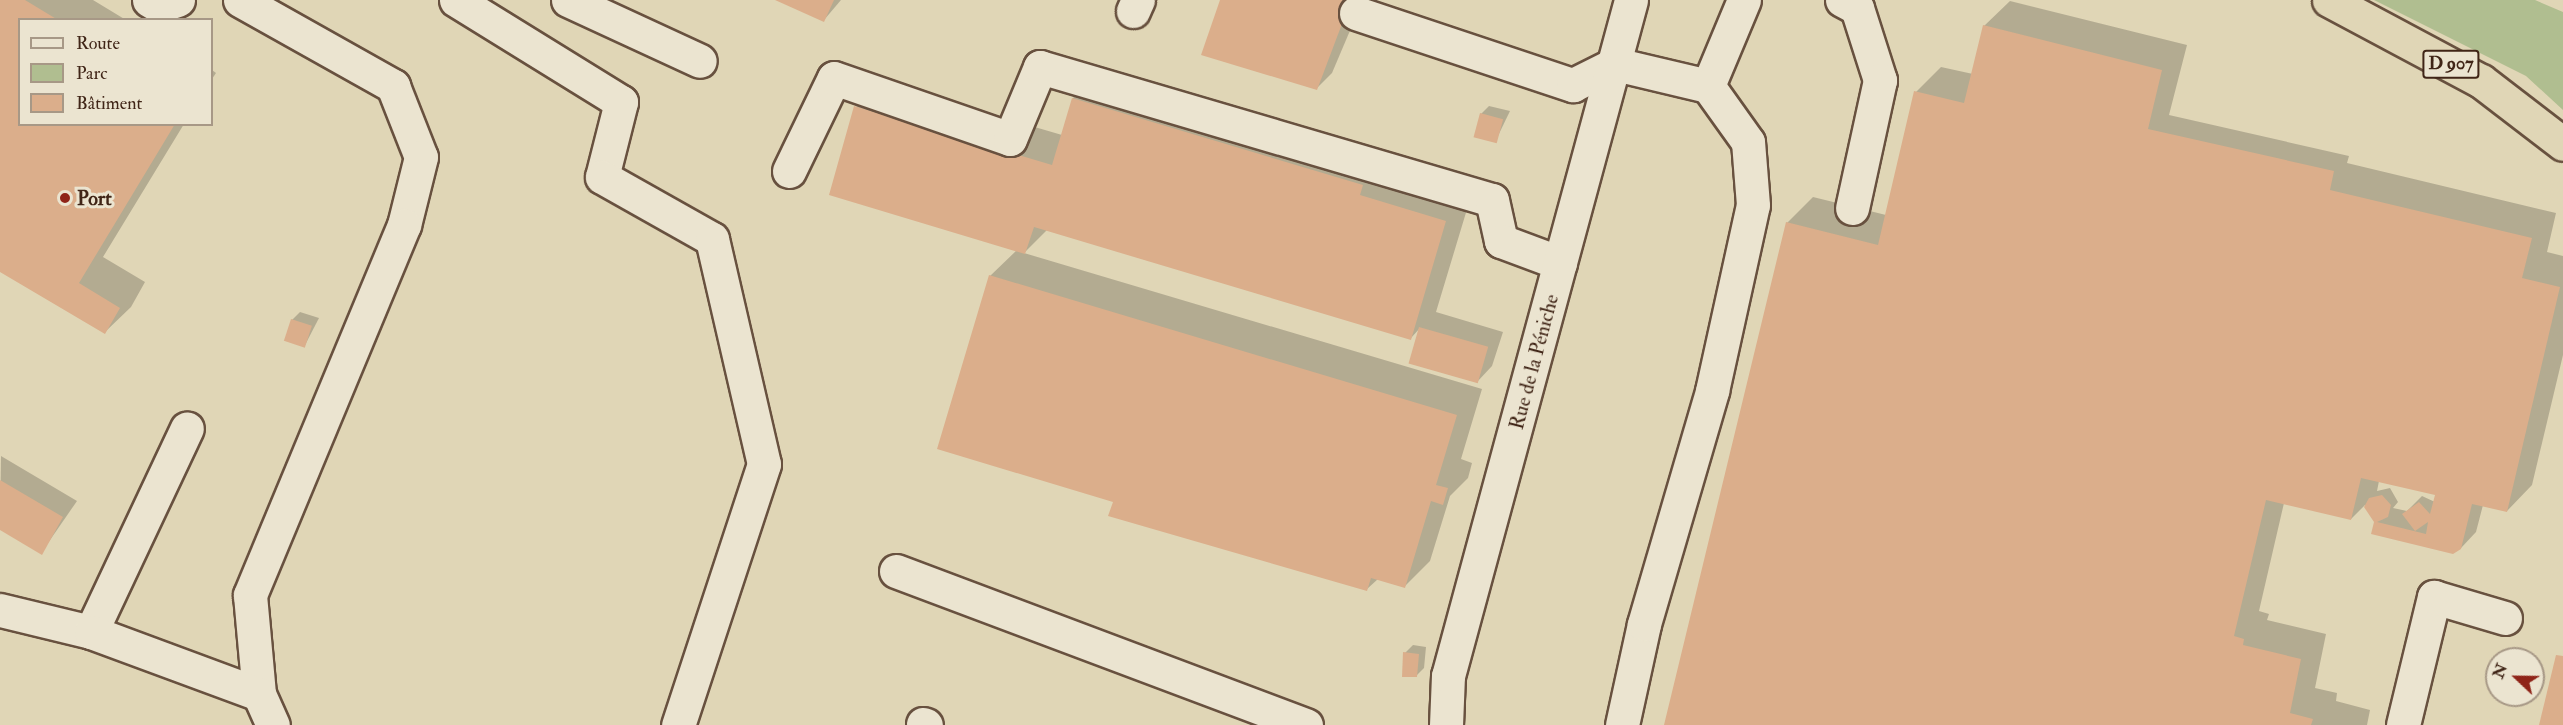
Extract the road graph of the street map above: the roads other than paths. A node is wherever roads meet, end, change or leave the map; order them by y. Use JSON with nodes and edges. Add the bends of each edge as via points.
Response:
{"nodes":[{"id":1,"x":149,"y":0,"type":"edge"},
{"id":2,"x":178,"y":0,"type":"edge"},
{"id":3,"x":240,"y":0,"type":"edge"},
{"id":4,"x":456,"y":0,"type":"edge"},
{"id":5,"x":568,"y":0,"type":"edge"},
{"id":6,"x":1630,"y":0,"type":"edge"},
{"id":7,"x":1744,"y":0,"type":"edge"},
{"id":8,"x":1842,"y":0,"type":"edge"},
{"id":9,"x":2329,"y":0,"type":"edge"},
{"id":10,"x":1356,"y":13,"type":"dead end"},
{"id":11,"x":700,"y":61,"type":"dead end"},
{"id":12,"x":1615,"y":64,"type":"junction"},
{"id":13,"x":1708,"y":86,"type":"junction"},
{"id":14,"x":2563,"y":144,"type":"edge"},
{"id":15,"x":789,"y":171,"type":"dead end"},
{"id":16,"x":1852,"y":208,"type":"dead end"},
{"id":17,"x":1560,"y":263,"type":"junction"},
{"id":18,"x":187,"y":428,"type":"dead end"},
{"id":19,"x":896,"y":571,"type":"dead end"},
{"id":20,"x":0,"y":610,"type":"edge"},
{"id":21,"x":2505,"y":618,"type":"dead end"},
{"id":22,"x":91,"y":632,"type":"junction"},
{"id":23,"x":259,"y":694,"type":"junction"},
{"id":24,"x":273,"y":725,"type":"edge"},
{"id":25,"x":678,"y":725,"type":"edge"},
{"id":26,"x":1306,"y":725,"type":"edge"},
{"id":27,"x":1446,"y":725,"type":"edge"},
{"id":28,"x":1622,"y":725,"type":"edge"},
{"id":29,"x":2403,"y":725,"type":"edge"}],
"edges":[{"from":1,"to":2,"type":"street","via":[[159,6]]},
{"from":3,"to":23,"type":"street","via":[[393,86],[421,156],[404,225],[250,596]]},
{"from":4,"to":25,"type":"street","via":[[621,102],[602,177],[712,239],[764,464]]},
{"from":5,"to":11,"type":"street"},
{"from":6,"to":12,"type":"street","name":"Rue de la Péniche"},
{"from":7,"to":13,"type":"street"},
{"from":8,"to":16,"type":"street","via":[[1857,8],[1880,80]]},
{"from":9,"to":14,"type":"highway","number":"D 907","via":[[2481,81]]},
{"from":10,"to":12,"type":"street","via":[[1573,85]]},
{"from":12,"to":13,"type":"street"},
{"from":12,"to":17,"type":"street","name":"Rue de la Péniche"},
{"from":13,"to":28,"type":"street","via":[[1748,142],[1753,205],[1712,391],[1644,624]]},
{"from":15,"to":17,"type":"street","via":[[834,78],[1010,139],[1040,67],[1492,200],[1501,241]]},
{"from":17,"to":27,"type":"street","name":"Rue de la Péniche","via":[[1448,676]]},
{"from":18,"to":22,"type":"street"},
{"from":19,"to":26,"type":"street"},
{"from":20,"to":22,"type":"street"},
{"from":21,"to":29,"type":"street","via":[[2434,597]]},
{"from":22,"to":23,"type":"street"},
{"from":23,"to":24,"type":"street"}]}
